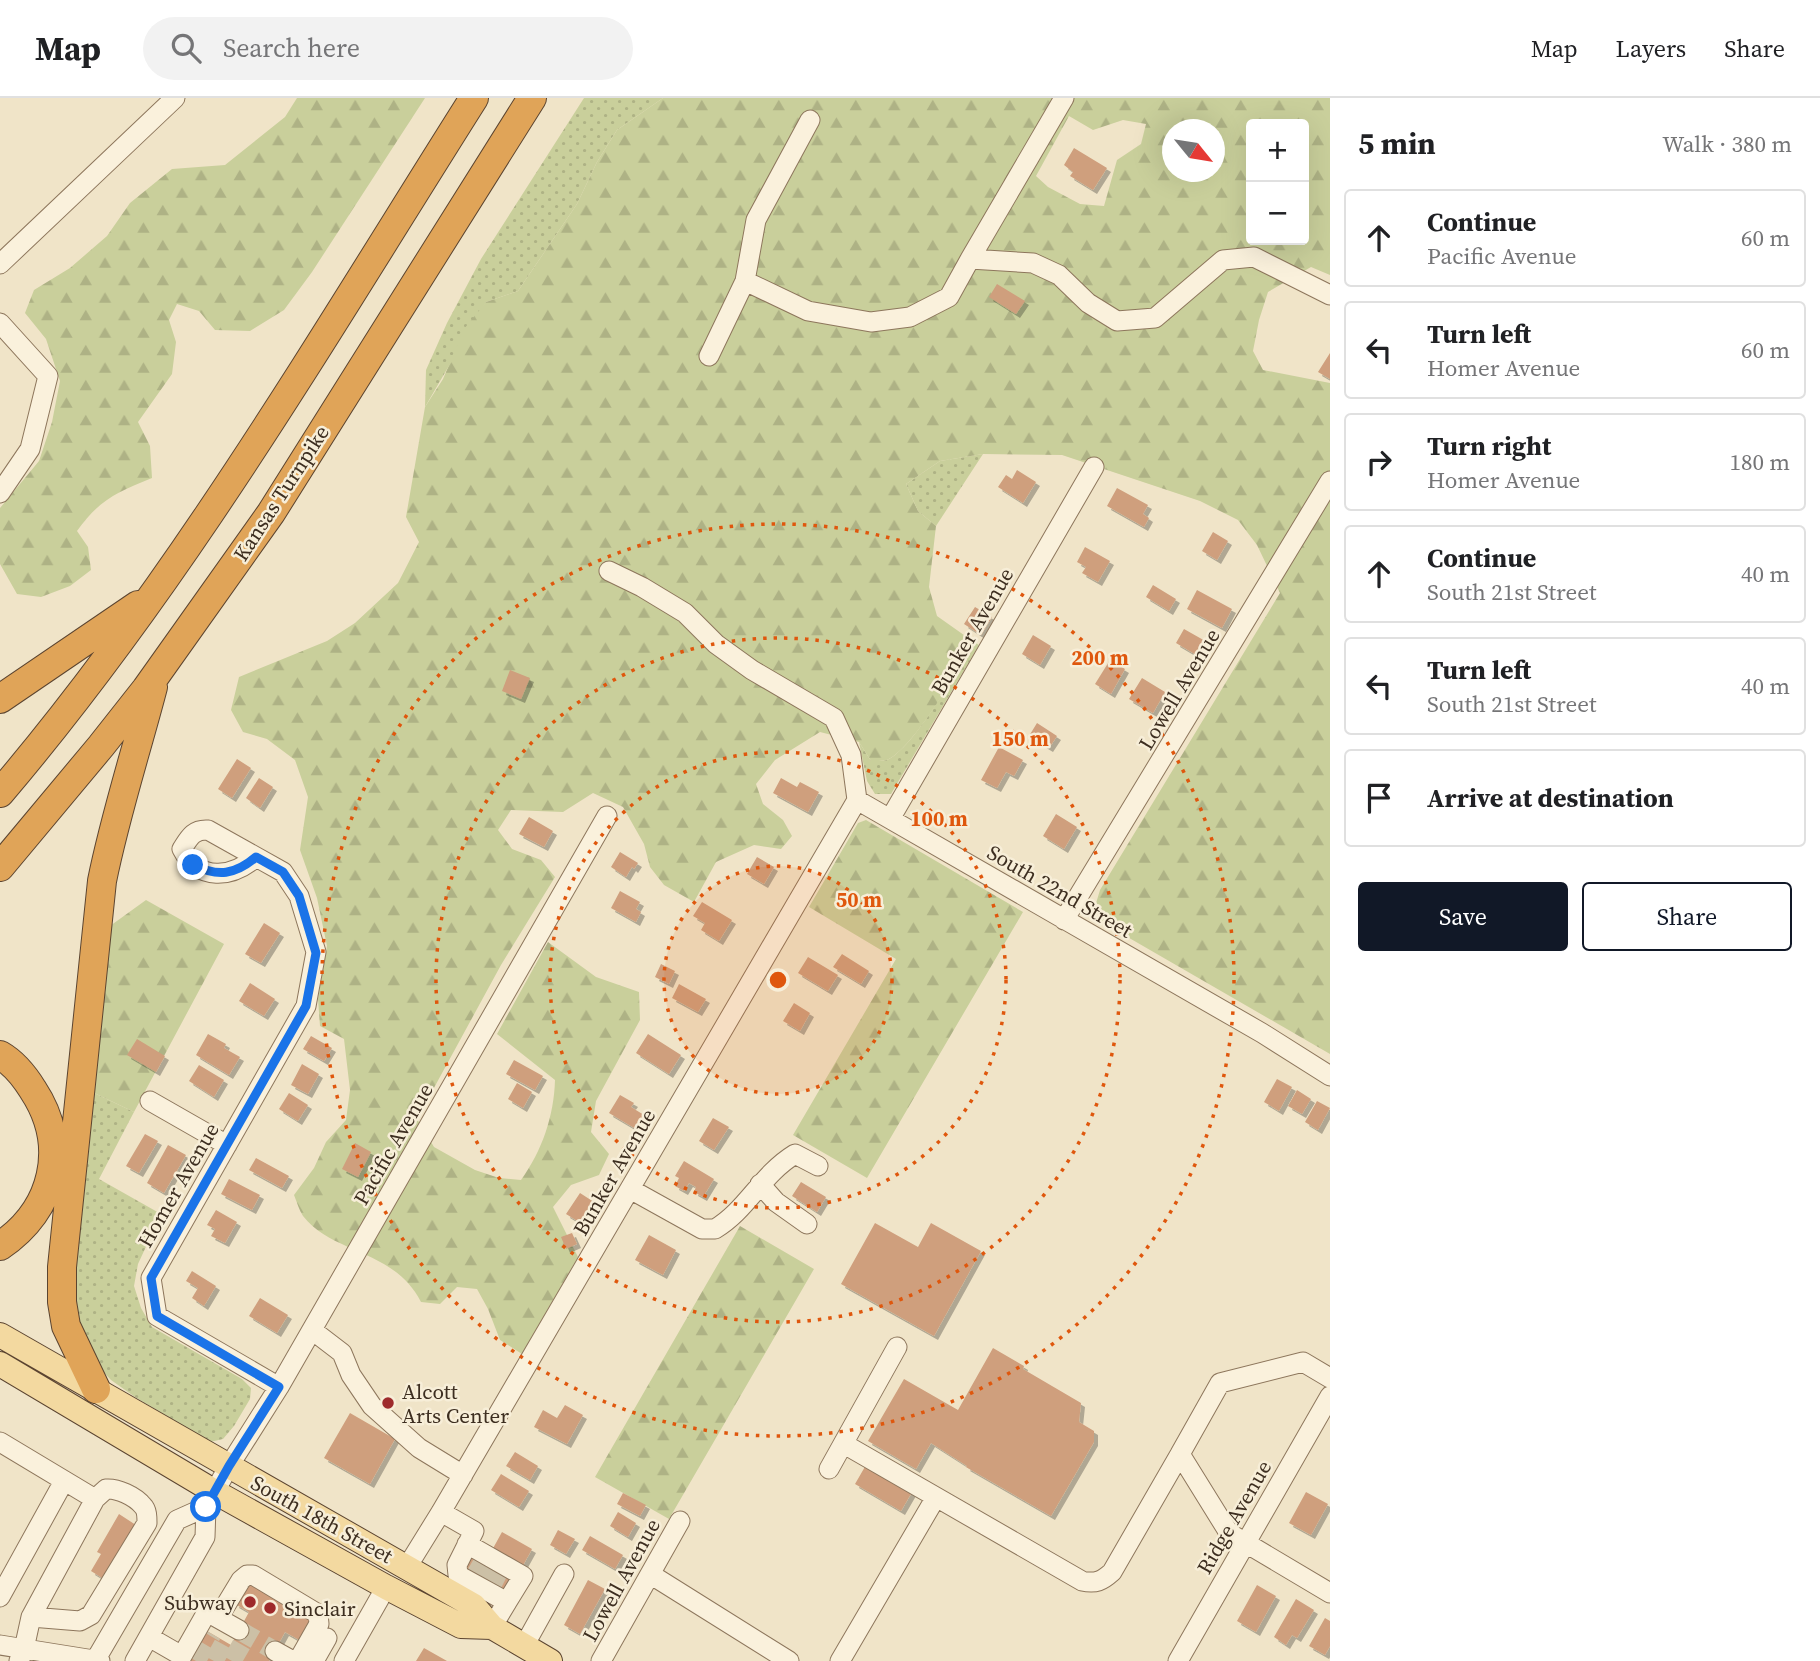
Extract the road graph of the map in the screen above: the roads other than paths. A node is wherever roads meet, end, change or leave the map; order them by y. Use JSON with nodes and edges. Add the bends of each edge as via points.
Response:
{"nodes":[{"id":1,"x":175,"y":98,"type":"edge"},
{"id":2,"x":474,"y":98,"type":"edge"},
{"id":3,"x":532,"y":98,"type":"edge"},
{"id":4,"x":1064,"y":98,"type":"edge"},
{"id":5,"x":810,"y":120,"type":"dead end"},
{"id":6,"x":970,"y":260,"type":"junction"},
{"id":7,"x":0,"y":264,"type":"edge"},
{"id":8,"x":746,"y":281,"type":"junction"},
{"id":9,"x":1330,"y":295,"type":"edge"},
{"id":10,"x":0,"y":323,"type":"edge"},
{"id":11,"x":709,"y":356,"type":"dead end"},
{"id":12,"x":1094,"y":467,"type":"dead end"},
{"id":13,"x":1330,"y":481,"type":"edge"},
{"id":14,"x":0,"y":493,"type":"edge"},
{"id":15,"x":609,"y":570,"type":"dead end"},
{"id":16,"x":155,"y":594,"type":"junction"},
{"id":17,"x":156,"y":675,"type":"junction"},
{"id":18,"x":0,"y":699,"type":"edge"},
{"id":19,"x":0,"y":793,"type":"edge"},
{"id":20,"x":857,"y":800,"type":"junction"},
{"id":21,"x":607,"y":816,"type":"dead end"},
{"id":22,"x":890,"y":819,"type":"junction"},
{"id":23,"x":256,"y":857,"type":"junction"},
{"id":24,"x":0,"y":867,"type":"edge"},
{"id":25,"x":1064,"y":920,"type":"junction"},
{"id":26,"x":0,"y":1055,"type":"edge"},
{"id":27,"x":1330,"y":1076,"type":"edge"},
{"id":28,"x":150,"y":1101,"type":"dead end"},
{"id":29,"x":227,"y":1145,"type":"junction"},
{"id":30,"x":818,"y":1166,"type":"dead end"},
{"id":31,"x":760,"y":1184,"type":"junction"},
{"id":32,"x":630,"y":1189,"type":"junction"},
{"id":33,"x":807,"y":1224,"type":"dead end"},
{"id":34,"x":0,"y":1247,"type":"edge"},
{"id":35,"x":312,"y":1330,"type":"junction"},
{"id":36,"x":0,"y":1335,"type":"edge"},
{"id":37,"x":897,"y":1347,"type":"dead end"},
{"id":38,"x":0,"y":1364,"type":"edge"},
{"id":39,"x":1330,"y":1378,"type":"edge"},
{"id":40,"x":279,"y":1387,"type":"junction"},
{"id":41,"x":96,"y":1389,"type":"junction"},
{"id":42,"x":1330,"y":1396,"type":"edge"},
{"id":43,"x":0,"y":1442,"type":"edge"},
{"id":44,"x":844,"y":1444,"type":"junction"},
{"id":45,"x":1180,"y":1454,"type":"junction"},
{"id":46,"x":229,"y":1466,"type":"junction"},
{"id":47,"x":830,"y":1469,"type":"dead end"},
{"id":48,"x":463,"y":1475,"type":"junction"},
{"id":49,"x":64,"y":1481,"type":"junction"},
{"id":50,"x":936,"y":1497,"type":"junction"},
{"id":51,"x":95,"y":1499,"type":"junction"},
{"id":52,"x":211,"y":1500,"type":"junction"},
{"id":53,"x":442,"y":1512,"type":"junction"},
{"id":54,"x":680,"y":1521,"type":"dead end"},
{"id":55,"x":1244,"y":1543,"type":"junction"},
{"id":56,"x":467,"y":1544,"type":"junction"},
{"id":57,"x":407,"y":1567,"type":"junction"},
{"id":58,"x":564,"y":1574,"type":"dead end"},
{"id":59,"x":650,"y":1574,"type":"junction"},
{"id":60,"x":482,"y":1576,"type":"junction"},
{"id":61,"x":386,"y":1587,"type":"junction"},
{"id":62,"x":1330,"y":1593,"type":"edge"},
{"id":63,"x":0,"y":1597,"type":"edge"},
{"id":64,"x":507,"y":1602,"type":"junction"},
{"id":65,"x":31,"y":1617,"type":"junction"},
{"id":66,"x":492,"y":1627,"type":"junction"},
{"id":67,"x":149,"y":1637,"type":"junction"},
{"id":68,"x":327,"y":1638,"type":"dead end"},
{"id":69,"x":0,"y":1645,"type":"edge"},
{"id":70,"x":524,"y":1646,"type":"junction"},
{"id":71,"x":22,"y":1655,"type":"edge"},
{"id":72,"x":285,"y":1658,"type":"edge"},
{"id":73,"x":180,"y":1659,"type":"edge"},
{"id":74,"x":98,"y":1660,"type":"edge"},
{"id":75,"x":135,"y":1661,"type":"edge"},
{"id":76,"x":314,"y":1661,"type":"edge"},
{"id":77,"x":344,"y":1661,"type":"edge"},
{"id":78,"x":550,"y":1661,"type":"edge"},
{"id":79,"x":601,"y":1661,"type":"edge"},
{"id":80,"x":789,"y":1661,"type":"edge"},
{"id":81,"x":840,"y":1661,"type":"edge"},
{"id":82,"x":1178,"y":1661,"type":"edge"}],
"edges":[{"from":1,"to":7,"type":"street"},
{"from":2,"to":16,"type":"highway","via":[[236,475]]},
{"from":3,"to":17,"type":"highway","name":"Kansas Turnpike","via":[[271,513]]},
{"from":4,"to":6,"type":"street"},
{"from":5,"to":8,"type":"street","via":[[756,220]]},
{"from":6,"to":8,"type":"street","via":[[949,298],[910,317],[871,322],[808,311]]},
{"from":6,"to":9,"type":"street","via":[[1033,262],[1059,275],[1088,303],[1118,321],[1155,318],[1223,260],[1254,257]]},
{"from":8,"to":11,"type":"street"},
{"from":10,"to":14,"type":"street","via":[[48,376],[30,449]]},
{"from":12,"to":22,"type":"street","name":"Bunker Avenue"},
{"from":13,"to":25,"type":"street","name":"Lowell Avenue"},
{"from":15,"to":20,"type":"street","via":[[685,614],[752,670],[834,718],[851,755]]},
{"from":16,"to":18,"type":"highway"},
{"from":16,"to":19,"type":"highway"},
{"from":17,"to":24,"type":"highway","name":"Kansas Turnpike"},
{"from":17,"to":41,"type":"highway","via":[[102,881],[62,1267],[66,1326]]},
{"from":20,"to":22,"type":"street","name":"South 22nd Street"},
{"from":20,"to":32,"type":"street","name":"Bunker Avenue"},
{"from":21,"to":35,"type":"street","name":"Pacific Avenue"},
{"from":22,"to":25,"type":"street","name":"South 22nd Street"},
{"from":23,"to":23,"type":"street","via":[[199,829],[182,849],[193,865],[216,874],[231,873]]},
{"from":23,"to":29,"type":"street","name":"Homer Avenue","via":[[283,872],[299,896],[316,953],[306,1006]]},
{"from":25,"to":27,"type":"street","name":"South 22nd Street"},
{"from":26,"to":34,"type":"highway","via":[[27,1080],[38,1098],[55,1147],[35,1215]]},
{"from":28,"to":29,"type":"street"},
{"from":29,"to":40,"type":"street","name":"Homer Avenue","via":[[151,1278],[157,1316]]},
{"from":30,"to":31,"type":"street","via":[[795,1154]]},
{"from":31,"to":32,"type":"street","via":[[737,1212],[715,1229],[702,1229]]},
{"from":31,"to":33,"type":"street"},
{"from":32,"to":48,"type":"street","name":"Bunker Avenue"},
{"from":35,"to":40,"type":"street","name":"Pacific Avenue"},
{"from":35,"to":48,"type":"street","via":[[342,1353],[372,1406],[419,1448]]},
{"from":36,"to":41,"type":"main road","name":"South 18th Street"},
{"from":37,"to":44,"type":"street"},
{"from":38,"to":52,"type":"main road","name":"South 18th Street"},
{"from":39,"to":45,"type":"street","via":[[1303,1362],[1220,1383]]},
{"from":40,"to":46,"type":"street","name":"Pacific Avenue"},
{"from":41,"to":46,"type":"main road","name":"South 18th Street"},
{"from":42,"to":55,"type":"street","name":"Ridge Avenue"},
{"from":43,"to":49,"type":"street"},
{"from":44,"to":47,"type":"street"},
{"from":44,"to":50,"type":"street"},
{"from":45,"to":50,"type":"street","via":[[1112,1572],[1092,1583]]},
{"from":45,"to":55,"type":"street","via":[[1229,1533]]},
{"from":46,"to":52,"type":"street","name":"Pacific Avenue"},
{"from":46,"to":57,"type":"main road","name":"South 18th Street"},
{"from":48,"to":53,"type":"street","name":"Bunker Avenue"},
{"from":49,"to":51,"type":"street"},
{"from":49,"to":63,"type":"street"},
{"from":50,"to":81,"type":"street"},
{"from":51,"to":65,"type":"street"},
{"from":51,"to":65,"type":"street","via":[[106,1489],[116,1488],[143,1505],[147,1523],[91,1615],[80,1621]]},
{"from":52,"to":61,"type":"main road","name":"South 18th Street"},
{"from":52,"to":67,"type":"street","via":[[205,1536]]},
{"from":52,"to":74,"type":"street","via":[[177,1520]]},
{"from":53,"to":56,"type":"street","via":[[474,1531]]},
{"from":53,"to":57,"type":"street","name":"Bunker Avenue"},
{"from":54,"to":59,"type":"street","name":"Lowell Avenue"},
{"from":55,"to":62,"type":"street"},
{"from":55,"to":82,"type":"street","name":"Ridge Avenue"},
{"from":56,"to":60,"type":"street"},
{"from":56,"to":60,"type":"street","via":[[457,1565],[458,1575]]},
{"from":57,"to":60,"type":"main road","name":"South 18th Street"},
{"from":58,"to":70,"type":"street"},
{"from":59,"to":79,"type":"street","name":"Lowell Avenue"},
{"from":59,"to":80,"type":"street"},
{"from":60,"to":64,"type":"street"},
{"from":60,"to":64,"type":"street","via":[[523,1576]]},
{"from":60,"to":66,"type":"main road","name":"South 18th Street","via":[[474,1605]]},
{"from":61,"to":66,"type":"main road","name":"South 18th Street","via":[[461,1626]]},
{"from":61,"to":77,"type":"street"},
{"from":64,"to":66,"type":"street"},
{"from":65,"to":71,"type":"street"},
{"from":66,"to":70,"type":"main road","name":"South 18th Street"},
{"from":67,"to":73,"type":"street"},
{"from":67,"to":75,"type":"street"},
{"from":68,"to":76,"type":"street"},
{"from":69,"to":71,"type":"street"},
{"from":70,"to":78,"type":"main road","name":"South 18th Street"},
{"from":71,"to":74,"type":"street"},
{"from":72,"to":73,"type":"street","via":[[319,1624],[318,1614],[247,1575],[241,1580],[225,1628],[207,1612]]}]}
